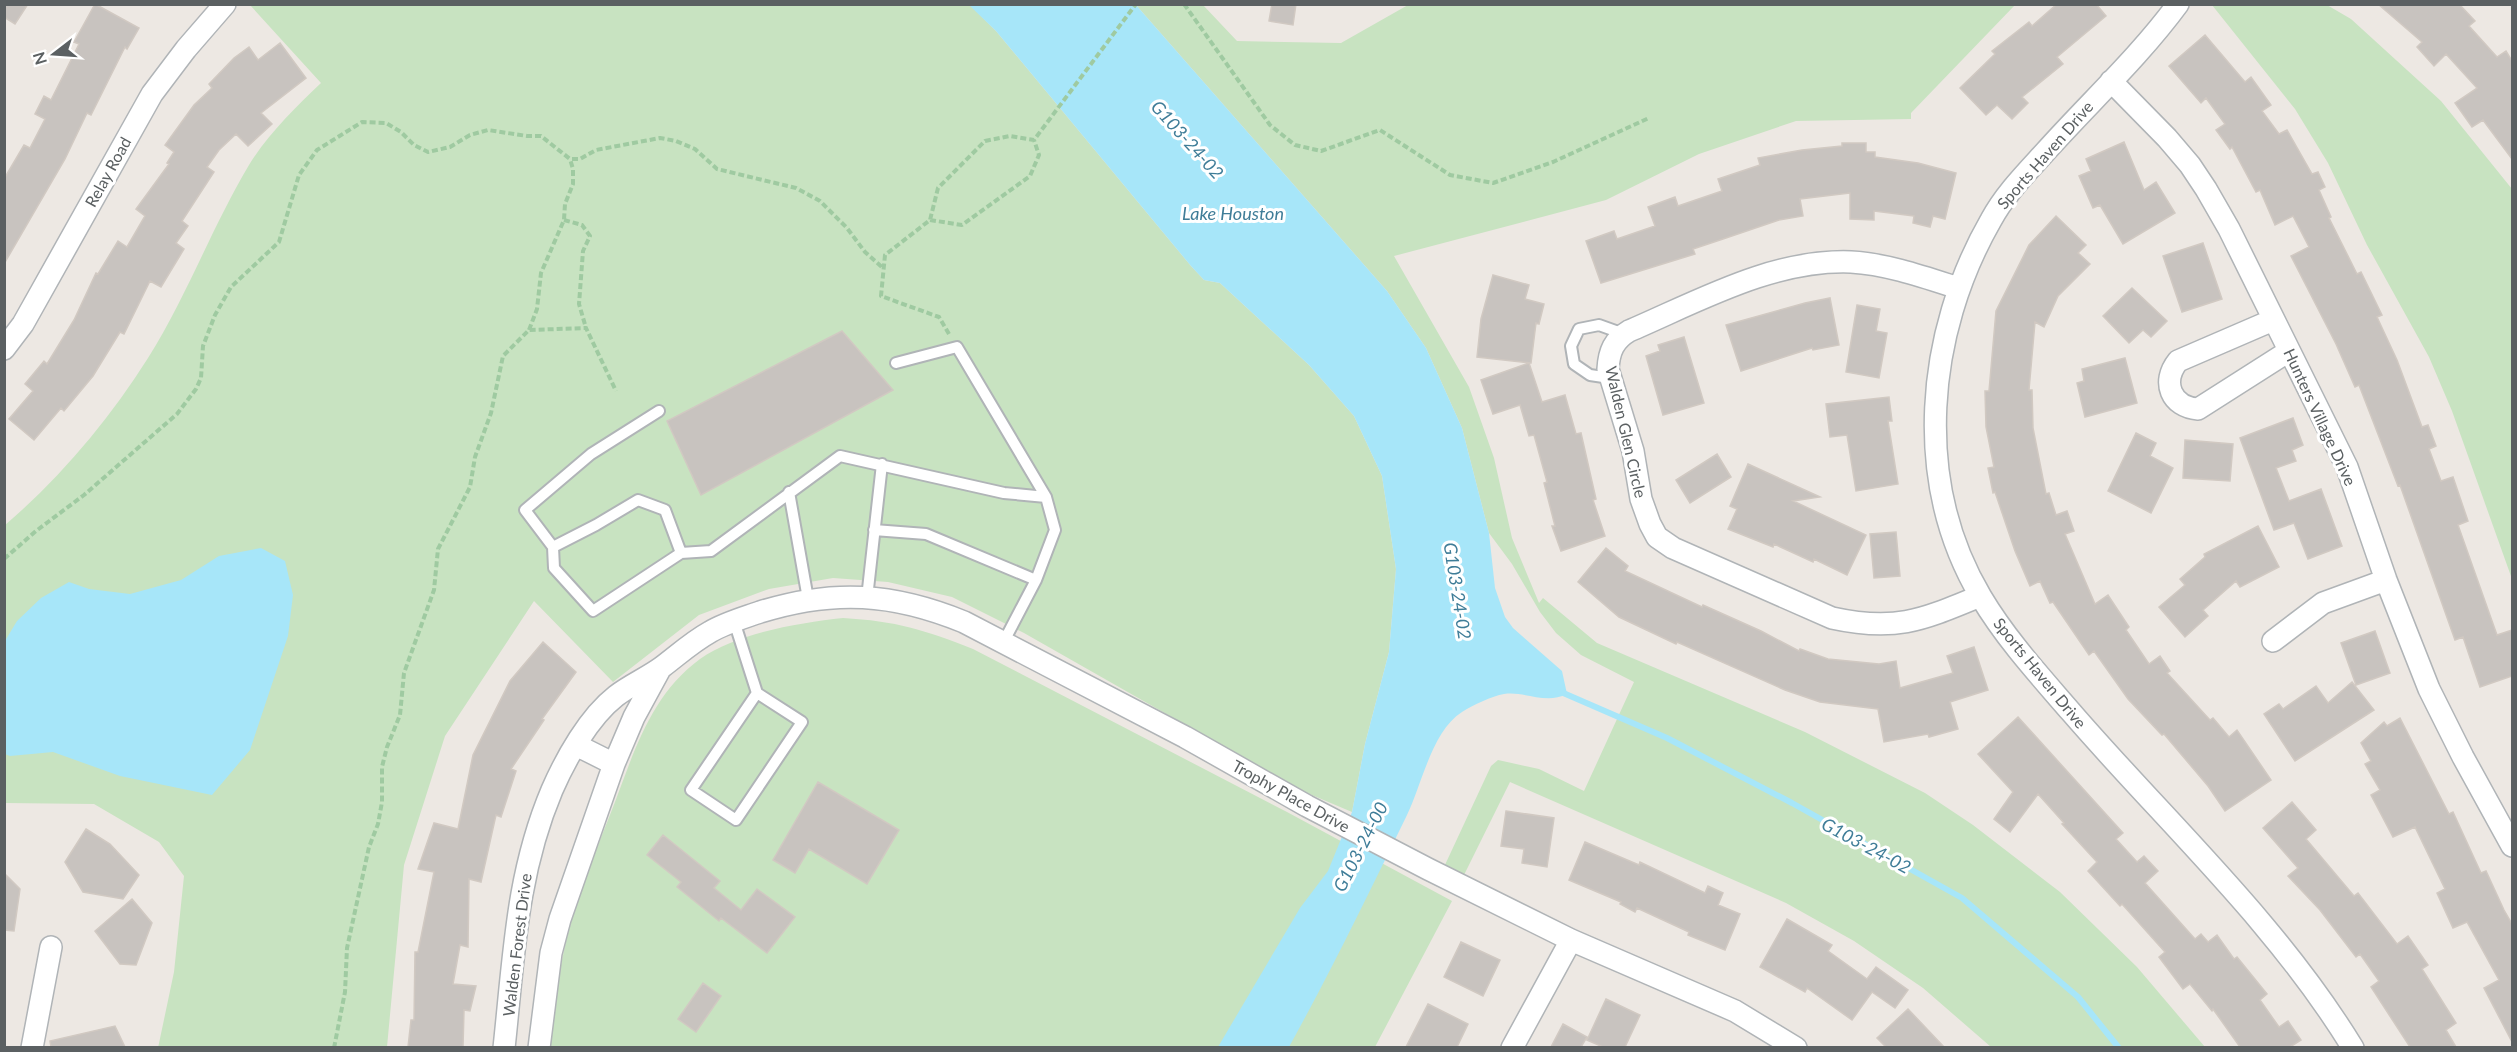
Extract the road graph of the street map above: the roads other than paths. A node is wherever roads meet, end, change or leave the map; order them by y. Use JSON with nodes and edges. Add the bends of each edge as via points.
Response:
{"nodes":[{"id":1,"x":225,"y":4,"type":"edge"},
{"id":2,"x":2178,"y":4,"type":"edge"},
{"id":3,"x":2111,"y":81,"type":"junction"},
{"id":4,"x":1958,"y":288,"type":"junction"},
{"id":5,"x":2273,"y":320,"type":"junction"},
{"id":6,"x":1623,"y":334,"type":"junction"},
{"id":7,"x":4,"y":349,"type":"edge"},
{"id":8,"x":2289,"y":351,"type":"junction"},
{"id":9,"x":896,"y":363,"type":"dead end"},
{"id":10,"x":1610,"y":378,"type":"junction"},
{"id":11,"x":659,"y":411,"type":"dead end"},
{"id":12,"x":882,"y":464,"type":"junction"},
{"id":13,"x":789,"y":492,"type":"junction"},
{"id":14,"x":1046,"y":497,"type":"junction"},
{"id":15,"x":874,"y":530,"type":"junction"},
{"id":16,"x":553,"y":547,"type":"junction"},
{"id":17,"x":681,"y":553,"type":"junction"},
{"id":18,"x":1036,"y":580,"type":"junction"},
{"id":19,"x":2386,"y":580,"type":"junction"},
{"id":20,"x":1980,"y":596,"type":"junction"},
{"id":21,"x":867,"y":598,"type":"junction"},
{"id":22,"x":808,"y":599,"type":"junction"},
{"id":23,"x":734,"y":621,"type":"junction"},
{"id":24,"x":2273,"y":641,"type":"dead end"},
{"id":25,"x":1003,"y":643,"type":"junction"},
{"id":26,"x":661,"y":668,"type":"junction"},
{"id":27,"x":757,"y":693,"type":"junction"},
{"id":28,"x":576,"y":745,"type":"junction"},
{"id":29,"x":614,"y":765,"type":"junction"},
{"id":30,"x":2512,"y":846,"type":"edge"},
{"id":31,"x":1571,"y":940,"type":"junction"},
{"id":32,"x":51,"y":947,"type":"dead end"},
{"id":33,"x":32,"y":1047,"type":"edge"},
{"id":34,"x":504,"y":1047,"type":"edge"},
{"id":35,"x":539,"y":1047,"type":"edge"},
{"id":36,"x":1512,"y":1047,"type":"edge"},
{"id":37,"x":1796,"y":1047,"type":"edge"},
{"id":38,"x":2353,"y":1047,"type":"edge"}],
"edges":[{"from":1,"to":7,"type":"street","name":"Relay Road","via":[[152,94],[23,324]]},
{"from":2,"to":3,"type":"street","name":"Sports Haven Drive"},
{"from":3,"to":4,"type":"street","name":"Sports Haven Drive","via":[[2014,186],[1975,248]]},
{"from":3,"to":5,"type":"street","name":"Hunters Village Drive","via":[[2167,138],[2206,189]]},
{"from":4,"to":6,"type":"street","via":[[1867,264],[1819,264],[1756,278]]},
{"from":4,"to":20,"type":"street","name":"Sports Haven Drive","via":[[1935,395],[1936,449],[1956,540]]},
{"from":5,"to":8,"type":"street","name":"Hunters Village Drive"},
{"from":5,"to":8,"type":"street","via":[[2178,362],[2170,371],[2172,392],[2185,408],[2198,409]]},
{"from":6,"to":10,"type":"street","name":"Walden Glen Circle","via":[[1608,358]]},
{"from":6,"to":10,"type":"lane","via":[[1599,325],[1579,330],[1571,346],[1574,364],[1590,375]]},
{"from":8,"to":19,"type":"street","name":"Hunters Village Drive","via":[[2347,467]]},
{"from":9,"to":14,"type":"lane","via":[[957,347]]},
{"from":10,"to":20,"type":"street","name":"Walden Glen Circle","via":[[1650,524],[1658,537],[1673,548],[1832,618],[1859,624],[1913,622]]},
{"from":11,"to":16,"type":"lane","via":[[591,454],[525,510]]},
{"from":12,"to":13,"type":"lane","via":[[840,456]]},
{"from":12,"to":14,"type":"lane","via":[[1004,493]]},
{"from":12,"to":15,"type":"lane"},
{"from":13,"to":17,"type":"lane","via":[[711,551]]},
{"from":13,"to":22,"type":"lane"},
{"from":14,"to":18,"type":"lane","via":[[1054,530]]},
{"from":15,"to":18,"type":"lane","via":[[926,534]]},
{"from":15,"to":21,"type":"lane"},
{"from":16,"to":17,"type":"lane","via":[[638,500],[664,510]]},
{"from":16,"to":17,"type":"lane","via":[[554,568],[592,611]]},
{"from":18,"to":25,"type":"lane"},
{"from":19,"to":24,"type":"street","via":[[2323,603]]},
{"from":19,"to":30,"type":"street","name":"Hunters Village Drive","via":[[2429,689]]},
{"from":20,"to":38,"type":"street","name":"Sports Haven Drive","via":[[2026,660],[2275,939]]},
{"from":21,"to":22,"type":"street","name":"Trophy Place Drive"},
{"from":21,"to":25,"type":"street","name":"Trophy Place Drive","via":[[935,610]]},
{"from":22,"to":23,"type":"street","name":"Walden Forest Drive"},
{"from":23,"to":26,"type":"street","name":"Walden Forest Drive","via":[[711,631]]},
{"from":23,"to":27,"type":"lane"},
{"from":25,"to":31,"type":"street","name":"Trophy Place Drive","via":[[1185,737],[1307,806]]},
{"from":26,"to":28,"type":"street","name":"Walden Forest Drive","via":[[615,696]]},
{"from":26,"to":29,"type":"street","name":"Walden Forest Drive"},
{"from":27,"to":27,"type":"lane","via":[[691,790],[736,820],[802,722]]},
{"from":28,"to":29,"type":"street"},
{"from":28,"to":34,"type":"street","name":"Walden Forest Drive","via":[[541,817],[524,875]]},
{"from":29,"to":35,"type":"street","name":"Walden Forest Drive","via":[[554,942]]},
{"from":31,"to":36,"type":"street"},
{"from":31,"to":37,"type":"street","name":"Trophy Place Drive","via":[[1735,1011]]},
{"from":32,"to":33,"type":"street"}]}
